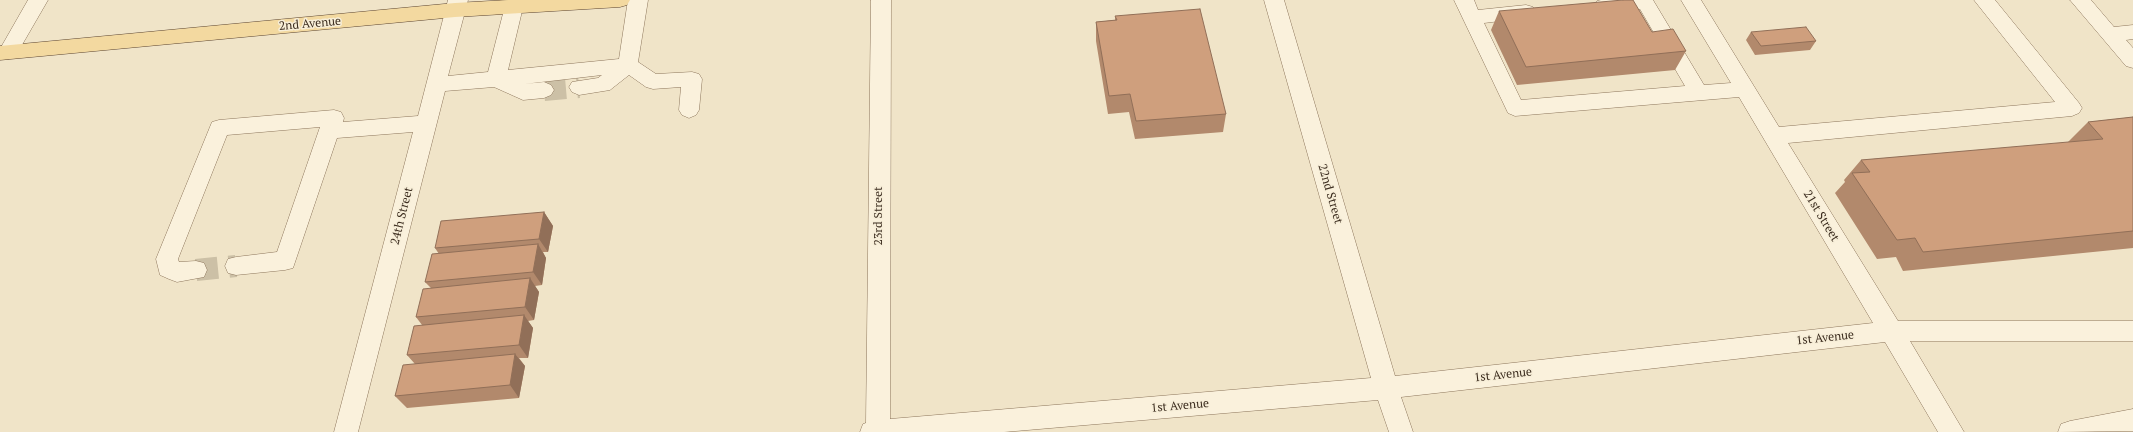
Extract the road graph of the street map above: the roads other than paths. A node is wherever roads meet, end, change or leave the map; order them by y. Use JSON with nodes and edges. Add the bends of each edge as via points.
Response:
{"nodes":[{"id":1,"x":38,"y":0,"type":"edge"},
{"id":2,"x":620,"y":0,"type":"edge"},
{"id":3,"x":638,"y":0,"type":"edge"},
{"id":4,"x":881,"y":0,"type":"edge"},
{"id":5,"x":1274,"y":0,"type":"edge"},
{"id":6,"x":1692,"y":0,"type":"edge"},
{"id":7,"x":1984,"y":0,"type":"edge"},
{"id":8,"x":2080,"y":0,"type":"edge"},
{"id":9,"x":457,"y":5,"type":"edge"},
{"id":10,"x":513,"y":7,"type":"junction"},
{"id":11,"x":1590,"y":7,"type":"edge"},
{"id":12,"x":1468,"y":8,"type":"edge"},
{"id":13,"x":1542,"y":11,"type":"edge"},
{"id":14,"x":2133,"y":32,"type":"edge"},
{"id":15,"x":2110,"y":34,"type":"junction"},
{"id":16,"x":4,"y":53,"type":"edge"},
{"id":17,"x":2133,"y":61,"type":"edge"},
{"id":18,"x":628,"y":65,"type":"junction"},
{"id":19,"x":496,"y":79,"type":"junction"},
{"id":20,"x":436,"y":84,"type":"junction"},
{"id":21,"x":579,"y":87,"type":"tunnel mouth"},
{"id":22,"x":1745,"y":89,"type":"junction"},
{"id":23,"x":544,"y":90,"type":"tunnel mouth"},
{"id":24,"x":1699,"y":93,"type":"junction"},
{"id":25,"x":689,"y":110,"type":"dead end"},
{"id":26,"x":426,"y":123,"type":"junction"},
{"id":27,"x":329,"y":131,"type":"junction"},
{"id":28,"x":1773,"y":136,"type":"junction"},
{"id":29,"x":236,"y":266,"type":"tunnel mouth"},
{"id":30,"x":196,"y":270,"type":"tunnel mouth"},
{"id":31,"x":1890,"y":331,"type":"junction"},
{"id":32,"x":2126,"y":331,"type":"edge"},
{"id":33,"x":2133,"y":349,"type":"edge"},
{"id":34,"x":1386,"y":388,"type":"junction"},
{"id":35,"x":2133,"y":420,"type":"edge"},
{"id":36,"x":346,"y":432,"type":"edge"},
{"id":37,"x":876,"y":432,"type":"edge"},
{"id":38,"x":1401,"y":432,"type":"edge"},
{"id":39,"x":1952,"y":432,"type":"edge"},
{"id":40,"x":2070,"y":432,"type":"edge"}],
"edges":[{"from":1,"to":16,"type":"street"},
{"from":2,"to":10,"type":"main road","name":"2nd Avenue"},
{"from":3,"to":18,"type":"street"},
{"from":4,"to":37,"type":"street","name":"23rd Street"},
{"from":5,"to":34,"type":"street","name":"22nd Street"},
{"from":6,"to":22,"type":"street","name":"21st Street"},
{"from":7,"to":28,"type":"street","via":[[2072,108]]},
{"from":8,"to":15,"type":"street"},
{"from":9,"to":10,"type":"main road","name":"2nd Avenue"},
{"from":9,"to":16,"type":"main road","name":"2nd Avenue"},
{"from":9,"to":20,"type":"street","name":"24th Street"},
{"from":10,"to":19,"type":"street"},
{"from":11,"to":24,"type":"street","via":[[1645,2]]},
{"from":12,"to":13,"type":"street"},
{"from":12,"to":24,"type":"street","via":[[1515,108]]},
{"from":14,"to":15,"type":"street"},
{"from":15,"to":17,"type":"street"},
{"from":18,"to":19,"type":"street"},
{"from":18,"to":21,"type":"street","via":[[603,85]]},
{"from":18,"to":25,"type":"street","via":[[653,82],[692,79]]},
{"from":19,"to":20,"type":"street"},
{"from":19,"to":23,"type":"street","via":[[523,92]]},
{"from":20,"to":26,"type":"street","name":"24th Street"},
{"from":22,"to":24,"type":"street"},
{"from":22,"to":28,"type":"street","name":"21st Street"},
{"from":26,"to":27,"type":"street"},
{"from":26,"to":36,"type":"street","name":"24th Street"},
{"from":27,"to":29,"type":"street","via":[[285,261]]},
{"from":27,"to":30,"type":"street","via":[[334,118],[219,128],[167,259],[168,268],[177,272]]},
{"from":28,"to":31,"type":"street","name":"21st Street"},
{"from":31,"to":32,"type":"street","name":"1st Avenue"},
{"from":31,"to":34,"type":"street","name":"1st Avenue"},
{"from":31,"to":39,"type":"street","name":"21st Street"},
{"from":32,"to":33,"type":"street"},
{"from":34,"to":37,"type":"street","name":"1st Avenue"},
{"from":34,"to":38,"type":"street","name":"22nd Street"},
{"from":35,"to":40,"type":"street"}]}
